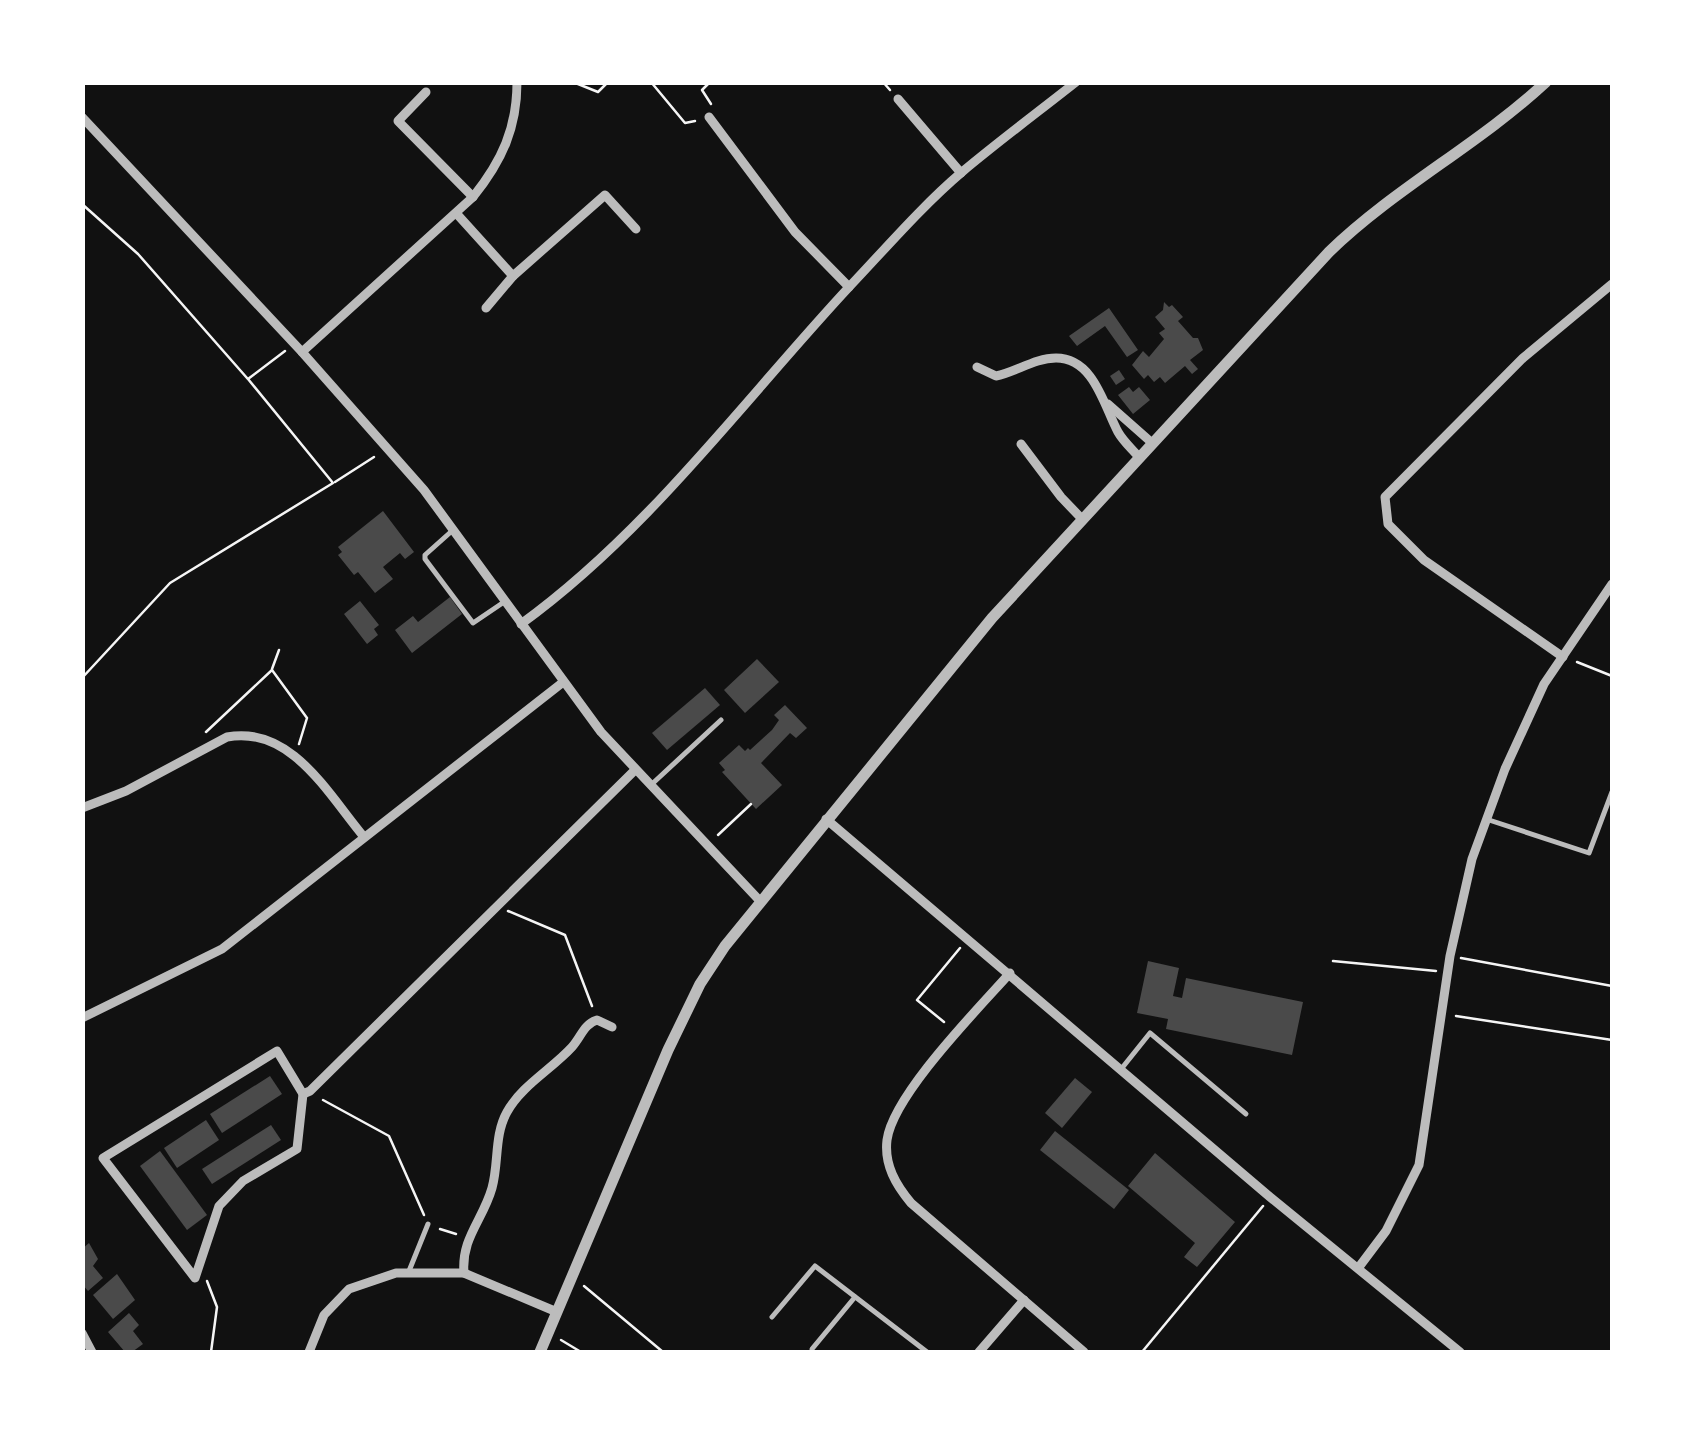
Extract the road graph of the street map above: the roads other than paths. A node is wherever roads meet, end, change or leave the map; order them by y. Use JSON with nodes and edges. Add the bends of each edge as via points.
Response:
{"nodes":[{"id":1,"x":517,"y":82,"type":"edge"},
{"id":2,"x":1076,"y":82,"type":"edge"},
{"id":3,"x":1546,"y":82,"type":"edge"},
{"id":4,"x":426,"y":92,"type":"dead end"},
{"id":5,"x":898,"y":99,"type":"dead end"},
{"id":6,"x":82,"y":117,"type":"edge"},
{"id":7,"x":708,"y":118,"type":"road end"},
{"id":8,"x":960,"y":174,"type":"junction"},
{"id":9,"x":474,"y":197,"type":"junction"},
{"id":10,"x":456,"y":213,"type":"junction"},
{"id":11,"x":636,"y":230,"type":"dead end"},
{"id":12,"x":513,"y":276,"type":"junction"},
{"id":13,"x":1612,"y":284,"type":"edge"},
{"id":14,"x":849,"y":288,"type":"junction"},
{"id":15,"x":486,"y":308,"type":"dead end"},
{"id":16,"x":302,"y":352,"type":"junction"},
{"id":17,"x":977,"y":368,"type":"dead end"},
{"id":18,"x":1106,"y":403,"type":"junction"},
{"id":19,"x":1151,"y":442,"type":"junction"},
{"id":20,"x":1021,"y":444,"type":"dead end"},
{"id":21,"x":1138,"y":456,"type":"junction"},
{"id":22,"x":1082,"y":519,"type":"junction"},
{"id":23,"x":453,"y":530,"type":"junction"},
{"id":24,"x":1612,"y":584,"type":"edge"},
{"id":25,"x":504,"y":602,"type":"junction"},
{"id":26,"x":520,"y":624,"type":"junction"},
{"id":27,"x":1562,"y":657,"type":"junction"},
{"id":28,"x":562,"y":683,"type":"junction"},
{"id":29,"x":720,"y":720,"type":"dead end"},
{"id":30,"x":636,"y":770,"type":"junction"},
{"id":31,"x":650,"y":786,"type":"junction"},
{"id":32,"x":1612,"y":792,"type":"edge"},
{"id":33,"x":82,"y":808,"type":"edge"},
{"id":34,"x":1486,"y":818,"type":"junction"},
{"id":35,"x":826,"y":819,"type":"junction"},
{"id":36,"x":364,"y":837,"type":"junction"},
{"id":37,"x":760,"y":901,"type":"junction"},
{"id":38,"x":1010,"y":973,"type":"junction"},
{"id":39,"x":82,"y":1018,"type":"edge"},
{"id":40,"x":612,"y":1026,"type":"dead end"},
{"id":41,"x":1122,"y":1068,"type":"junction"},
{"id":42,"x":306,"y":1093,"type":"junction"},
{"id":43,"x":1246,"y":1114,"type":"dead end"},
{"id":44,"x":428,"y":1224,"type":"road end"},
{"id":45,"x":1359,"y":1267,"type":"junction"},
{"id":46,"x":408,"y":1274,"type":"junction"},
{"id":47,"x":464,"y":1274,"type":"junction"},
{"id":48,"x":855,"y":1297,"type":"junction"},
{"id":49,"x":1024,"y":1300,"type":"junction"},
{"id":50,"x":557,"y":1312,"type":"junction"},
{"id":51,"x":772,"y":1317,"type":"dead end"},
{"id":52,"x":82,"y":1332,"type":"edge"},
{"id":53,"x":812,"y":1349,"type":"dead end"},
{"id":54,"x":1460,"y":1350,"type":"edge"},
{"id":55,"x":92,"y":1352,"type":"edge"},
{"id":56,"x":308,"y":1352,"type":"edge"},
{"id":57,"x":540,"y":1352,"type":"edge"},
{"id":58,"x":927,"y":1352,"type":"edge"},
{"id":59,"x":978,"y":1352,"type":"edge"},
{"id":60,"x":1084,"y":1352,"type":"edge"}],
"edges":[{"from":1,"to":9,"type":"street","via":[[508,143]]},
{"from":2,"to":8,"type":"street"},
{"from":3,"to":19,"type":"street","via":[[1345,236]]},
{"from":4,"to":9,"type":"street","via":[[398,121]]},
{"from":5,"to":8,"type":"street"},
{"from":6,"to":16,"type":"street"},
{"from":7,"to":14,"type":"street","via":[[795,232]]},
{"from":8,"to":14,"type":"street"},
{"from":9,"to":10,"type":"street"},
{"from":10,"to":12,"type":"street"},
{"from":10,"to":16,"type":"street"},
{"from":11,"to":12,"type":"street","via":[[605,195]]},
{"from":12,"to":15,"type":"street"},
{"from":13,"to":27,"type":"street","via":[[1523,358],[1385,497],[1388,524],[1424,560]]},
{"from":14,"to":26,"type":"street","via":[[607,555]]},
{"from":16,"to":23,"type":"street"},
{"from":17,"to":18,"type":"street","via":[[996,376],[1062,358],[1080,368]]},
{"from":18,"to":19,"type":"street"},
{"from":18,"to":21,"type":"street"},
{"from":19,"to":21,"type":"street"},
{"from":20,"to":22,"type":"street"},
{"from":21,"to":22,"type":"street"},
{"from":22,"to":35,"type":"street"},
{"from":23,"to":25,"type":"street"},
{"from":23,"to":25,"type":"lane","via":[[425,559],[473,623]]},
{"from":24,"to":27,"type":"street"},
{"from":25,"to":26,"type":"street"},
{"from":26,"to":28,"type":"street"},
{"from":27,"to":34,"type":"street"},
{"from":28,"to":30,"type":"street"},
{"from":28,"to":36,"type":"street"},
{"from":29,"to":31,"type":"lane"},
{"from":30,"to":31,"type":"street"},
{"from":30,"to":42,"type":"street"},
{"from":31,"to":37,"type":"street"},
{"from":32,"to":34,"type":"lane","via":[[1589,853]]},
{"from":33,"to":36,"type":"street","via":[[242,734],[275,741],[296,755]]},
{"from":34,"to":45,"type":"street","via":[[1450,956],[1419,1164],[1386,1232]]},
{"from":35,"to":37,"type":"street"},
{"from":35,"to":38,"type":"street"},
{"from":36,"to":39,"type":"street","via":[[222,949]]},
{"from":37,"to":50,"type":"street","via":[[700,984]]},
{"from":38,"to":41,"type":"street"},
{"from":38,"to":49,"type":"street","via":[[896,1115],[887,1140],[899,1190]]},
{"from":40,"to":47,"type":"street","via":[[587,1024],[504,1116],[494,1184],[467,1238]]},
{"from":41,"to":43,"type":"lane","via":[[1150,1034]]},
{"from":41,"to":45,"type":"street"},
{"from":42,"to":42,"type":"street","via":[[296,1149],[243,1181],[219,1206],[195,1278],[103,1158],[276,1051]]},
{"from":44,"to":46,"type":"lane"},
{"from":45,"to":54,"type":"street"},
{"from":46,"to":47,"type":"street"},
{"from":46,"to":56,"type":"street","via":[[349,1289],[324,1315]]},
{"from":47,"to":50,"type":"street"},
{"from":48,"to":51,"type":"lane","via":[[815,1266]]},
{"from":48,"to":53,"type":"lane"},
{"from":48,"to":58,"type":"lane"},
{"from":49,"to":59,"type":"street"},
{"from":49,"to":60,"type":"street"},
{"from":50,"to":57,"type":"street"},
{"from":52,"to":55,"type":"street"}]}
